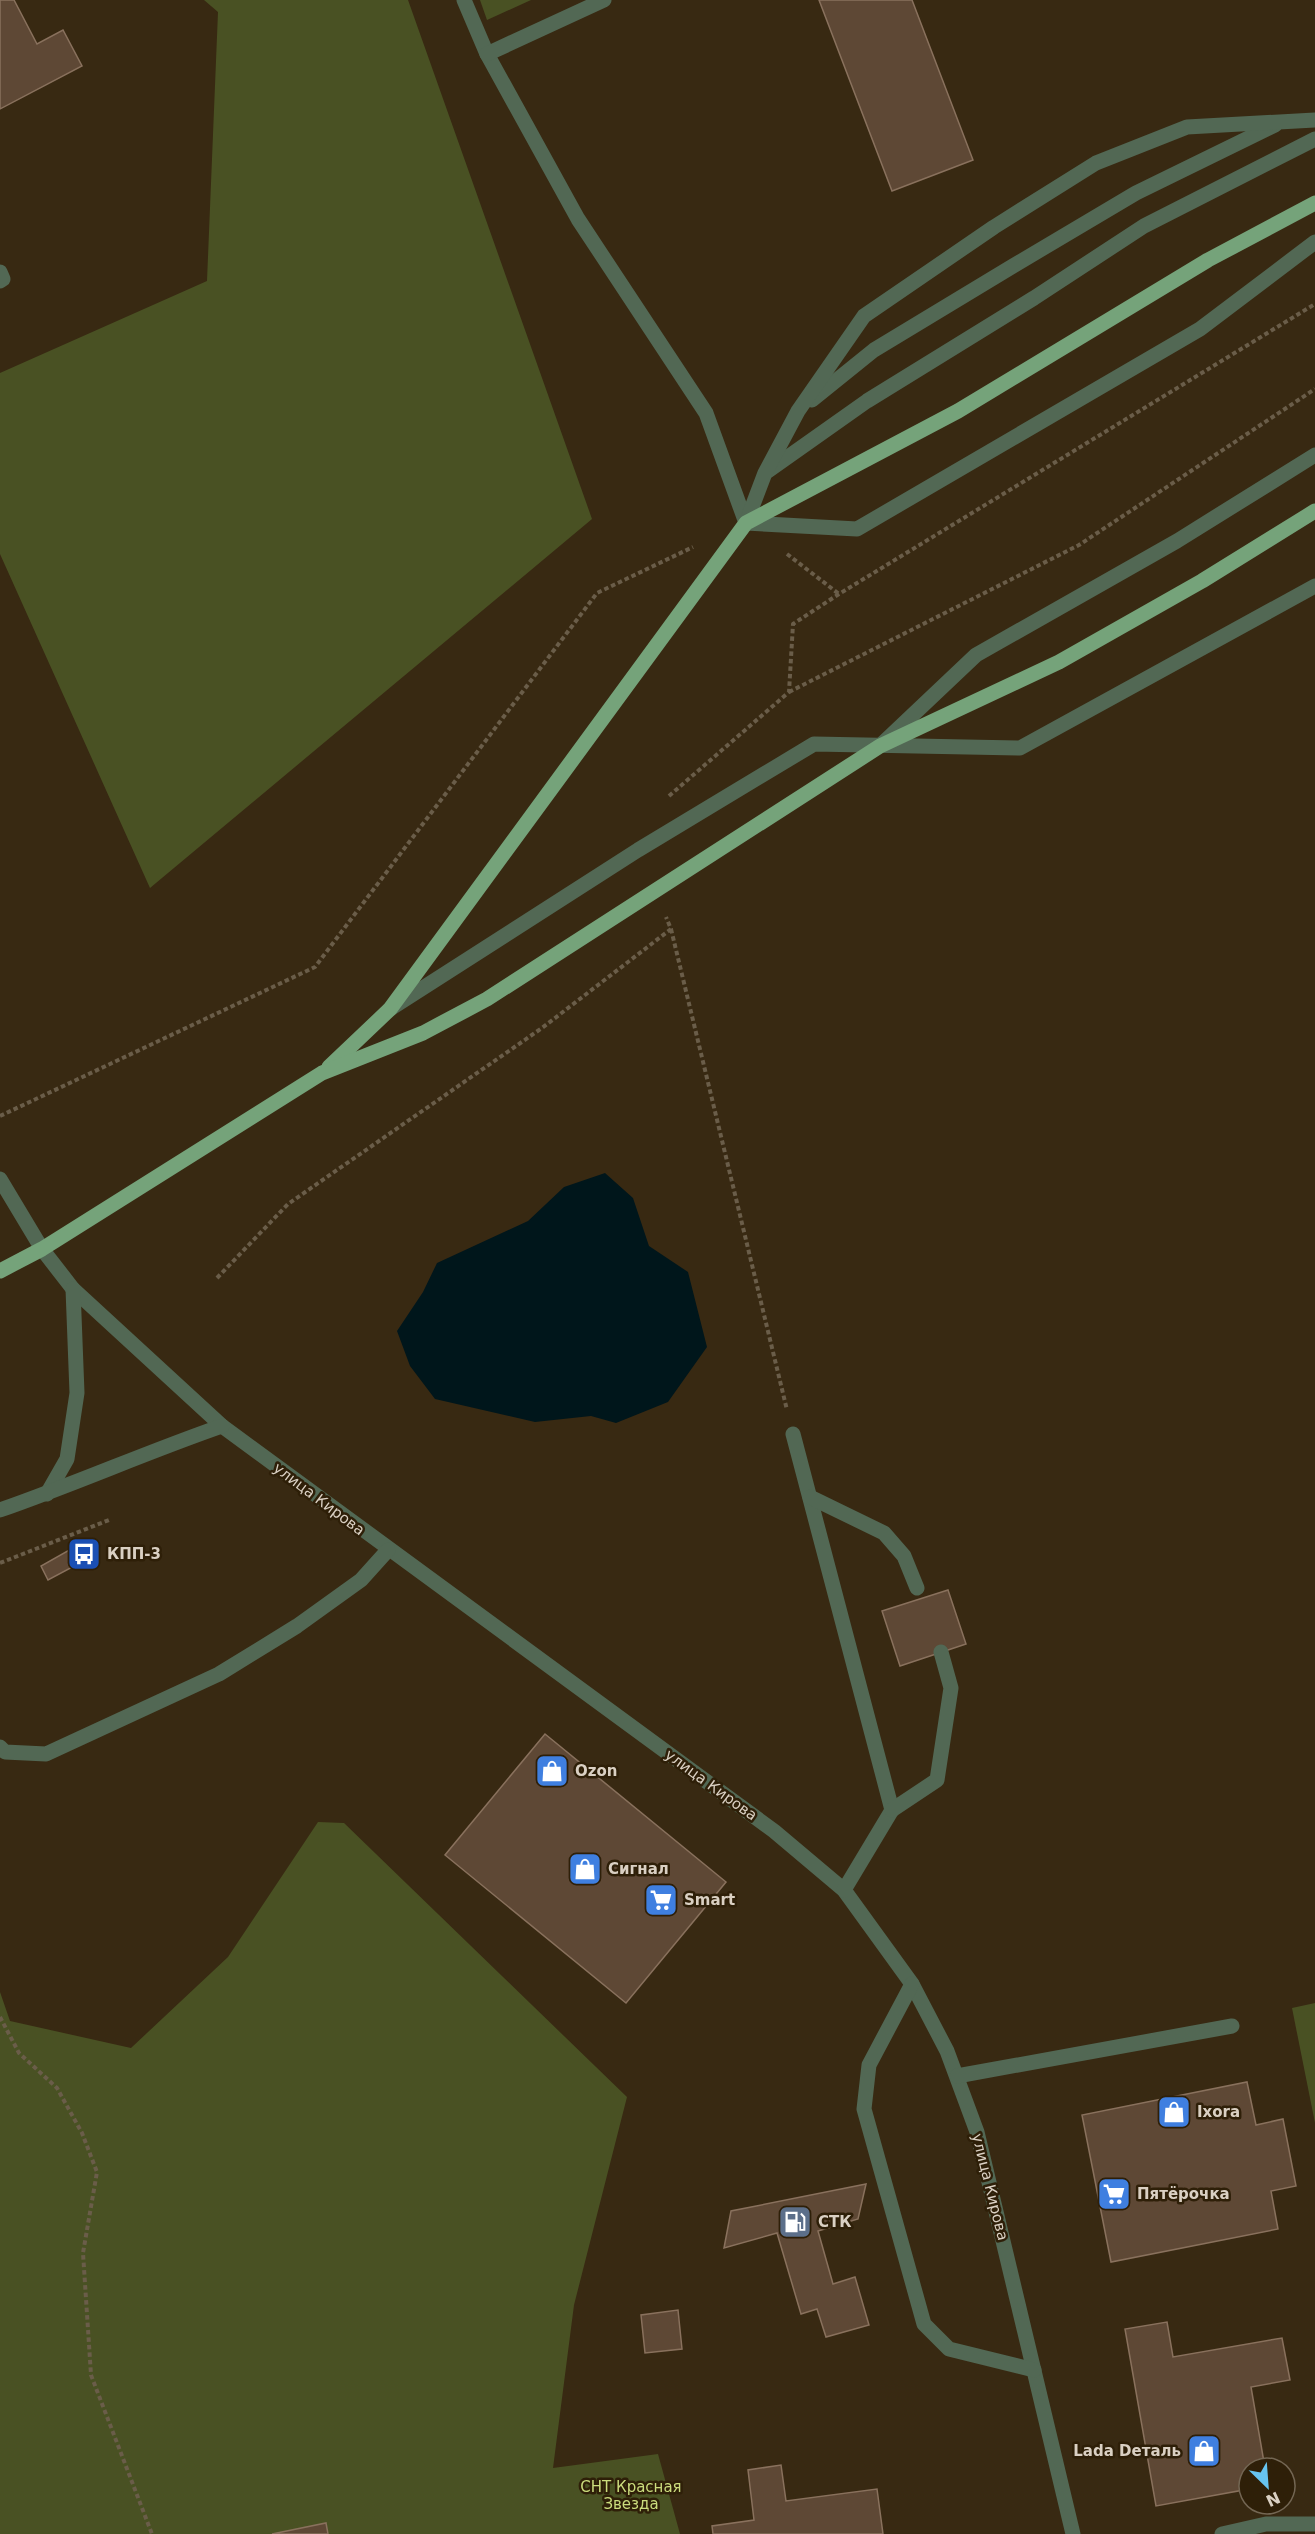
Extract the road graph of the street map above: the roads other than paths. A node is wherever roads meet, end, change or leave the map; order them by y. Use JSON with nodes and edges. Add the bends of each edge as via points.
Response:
{"nodes":[{"id":1,"x":464,"y":0,"type":"edge"},
{"id":2,"x":604,"y":0,"type":"edge"},
{"id":3,"x":487,"y":54,"type":"junction"},
{"id":4,"x":1315,"y":120,"type":"edge"},
{"id":5,"x":1281,"y":122,"type":"junction"},
{"id":6,"x":1315,"y":139,"type":"edge"},
{"id":7,"x":1315,"y":203,"type":"edge"},
{"id":8,"x":1315,"y":242,"type":"edge"},
{"id":9,"x":0,"y":272,"type":"edge"},
{"id":10,"x":0,"y":281,"type":"edge"},
{"id":11,"x":798,"y":411,"type":"junction"},
{"id":12,"x":1315,"y":455,"type":"edge"},
{"id":13,"x":765,"y":473,"type":"junction"},
{"id":14,"x":1315,"y":511,"type":"edge"},
{"id":15,"x":746,"y":523,"type":"junction"},
{"id":16,"x":1315,"y":586,"type":"edge"},
{"id":17,"x":880,"y":746,"type":"junction"},
{"id":18,"x":390,"y":1009,"type":"junction"},
{"id":19,"x":322,"y":1073,"type":"junction"},
{"id":20,"x":0,"y":1179,"type":"edge"},
{"id":21,"x":42,"y":1249,"type":"junction"},
{"id":22,"x":0,"y":1270,"type":"edge"},
{"id":23,"x":73,"y":1289,"type":"junction"},
{"id":24,"x":222,"y":1426,"type":"junction"},
{"id":25,"x":793,"y":1434,"type":"road end"},
{"id":26,"x":47,"y":1494,"type":"junction"},
{"id":27,"x":810,"y":1497,"type":"junction"},
{"id":28,"x":0,"y":1510,"type":"edge"},
{"id":29,"x":388,"y":1550,"type":"junction"},
{"id":30,"x":917,"y":1588,"type":"dead end"},
{"id":31,"x":941,"y":1652,"type":"dead end"},
{"id":32,"x":0,"y":1747,"type":"edge"},
{"id":33,"x":892,"y":1810,"type":"junction"},
{"id":34,"x":844,"y":1890,"type":"junction"},
{"id":35,"x":912,"y":1984,"type":"junction"},
{"id":36,"x":1232,"y":2026,"type":"dead end"},
{"id":37,"x":957,"y":2076,"type":"junction"},
{"id":38,"x":1034,"y":2370,"type":"junction"},
{"id":39,"x":1315,"y":2524,"type":"edge"},
{"id":40,"x":1073,"y":2534,"type":"edge"},
{"id":41,"x":1222,"y":2534,"type":"edge"}],
"edges":[{"from":1,"to":3,"type":"street"},
{"from":2,"to":3,"type":"street"},
{"from":3,"to":15,"type":"street","via":[[578,219],[706,413]]},
{"from":4,"to":5,"type":"street"},
{"from":5,"to":11,"type":"street","via":[[1136,193],[1013,266],[874,350]]},
{"from":5,"to":11,"type":"street","via":[[1187,127],[1096,163],[864,315]]},
{"from":6,"to":13,"type":"street","via":[[1144,226],[867,401]]},
{"from":7,"to":15,"type":"main road","via":[[1208,260],[958,411]]},
{"from":8,"to":15,"type":"street","via":[[1200,328],[857,529]]},
{"from":9,"to":10,"type":"street"},
{"from":11,"to":13,"type":"street"},
{"from":12,"to":17,"type":"street","via":[[1177,541],[976,656]]},
{"from":13,"to":15,"type":"street"},
{"from":14,"to":17,"type":"main road","via":[[1059,662]]},
{"from":15,"to":18,"type":"main road"},
{"from":16,"to":17,"type":"street","via":[[1020,748]]},
{"from":17,"to":18,"type":"street","via":[[814,744],[638,850]]},
{"from":17,"to":19,"type":"main road","via":[[487,999],[423,1033]]},
{"from":18,"to":19,"type":"main road"},
{"from":19,"to":21,"type":"main road"},
{"from":20,"to":21,"type":"street","name":"улица Кирова"},
{"from":21,"to":22,"type":"main road"},
{"from":21,"to":23,"type":"street","name":"улица Кирова"},
{"from":23,"to":24,"type":"street","name":"улица Кирова"},
{"from":23,"to":26,"type":"street","via":[[77,1393],[67,1459]]},
{"from":24,"to":26,"type":"street"},
{"from":24,"to":29,"type":"street","name":"улица Кирова"},
{"from":25,"to":27,"type":"street"},
{"from":26,"to":28,"type":"street"},
{"from":27,"to":30,"type":"street","via":[[884,1533],[904,1556]]},
{"from":27,"to":33,"type":"street"},
{"from":29,"to":32,"type":"street","via":[[361,1580],[297,1626],[219,1674],[46,1754],[4,1752]]},
{"from":29,"to":34,"type":"street","name":"улица Кирова","via":[[774,1831]]},
{"from":31,"to":33,"type":"street","via":[[951,1688],[937,1780]]},
{"from":33,"to":34,"type":"street"},
{"from":34,"to":35,"type":"street","name":"улица Кирова"},
{"from":35,"to":37,"type":"street","name":"улица Кирова"},
{"from":35,"to":38,"type":"street","via":[[869,2064],[864,2109],[924,2324],[949,2349]]},
{"from":36,"to":37,"type":"street"},
{"from":37,"to":38,"type":"street","name":"улица Кирова","via":[[977,2132]]},
{"from":38,"to":40,"type":"street","name":"улица Кирова"},
{"from":39,"to":41,"type":"street","via":[[1266,2524]]}]}
